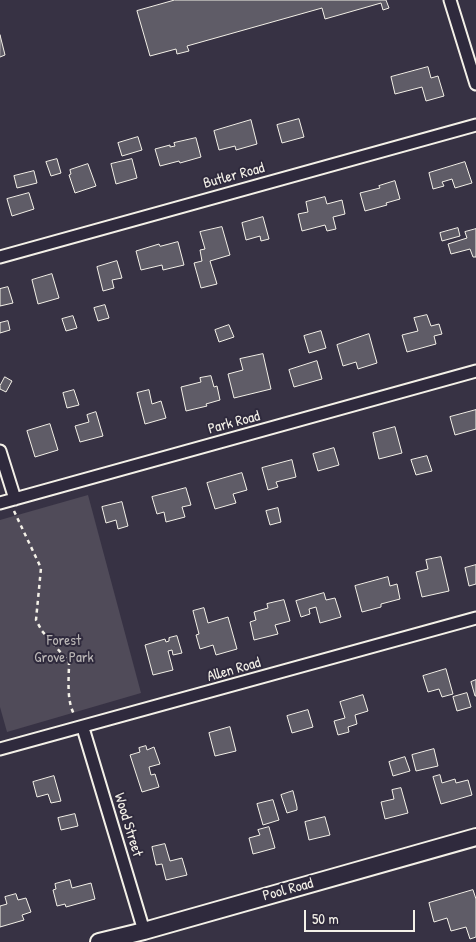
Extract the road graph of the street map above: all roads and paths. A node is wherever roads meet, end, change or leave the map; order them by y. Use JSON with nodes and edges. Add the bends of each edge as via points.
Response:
{"nodes":[{"id":1,"x":450,"y":0,"type":"edge"},
{"id":2,"x":476,"y":84,"type":"edge"},
{"id":3,"x":476,"y":125,"type":"edge"},
{"id":4,"x":0,"y":257,"type":"edge"},
{"id":5,"x":476,"y":371,"type":"edge"},
{"id":6,"x":0,"y":451,"type":"edge"},
{"id":7,"x":8,"y":501,"type":"edge"},
{"id":8,"x":476,"y":618,"type":"edge"},
{"id":9,"x":83,"y":728,"type":"junction"},
{"id":10,"x":0,"y":750,"type":"edge"},
{"id":11,"x":476,"y":837,"type":"edge"},
{"id":12,"x":144,"y":931,"type":"junction"},
{"id":13,"x":99,"y":942,"type":"edge"}],
"edges":[{"from":1,"to":2,"type":"street"},
{"from":3,"to":4,"type":"street","name":"Butler Road"},
{"from":5,"to":7,"type":"street","name":"Park Road"},
{"from":6,"to":7,"type":"street"},
{"from":7,"to":9,"type":"path","via":[[41,568],[36,620],[70,662],[69,695],[73,713]]},
{"from":8,"to":9,"type":"street","name":"Allen Road"},
{"from":9,"to":10,"type":"street","name":"Allen Road"},
{"from":9,"to":12,"type":"street","name":"Wood Street"},
{"from":11,"to":12,"type":"street","name":"Pool Road"},
{"from":12,"to":13,"type":"street","name":"Pool Road"}]}
